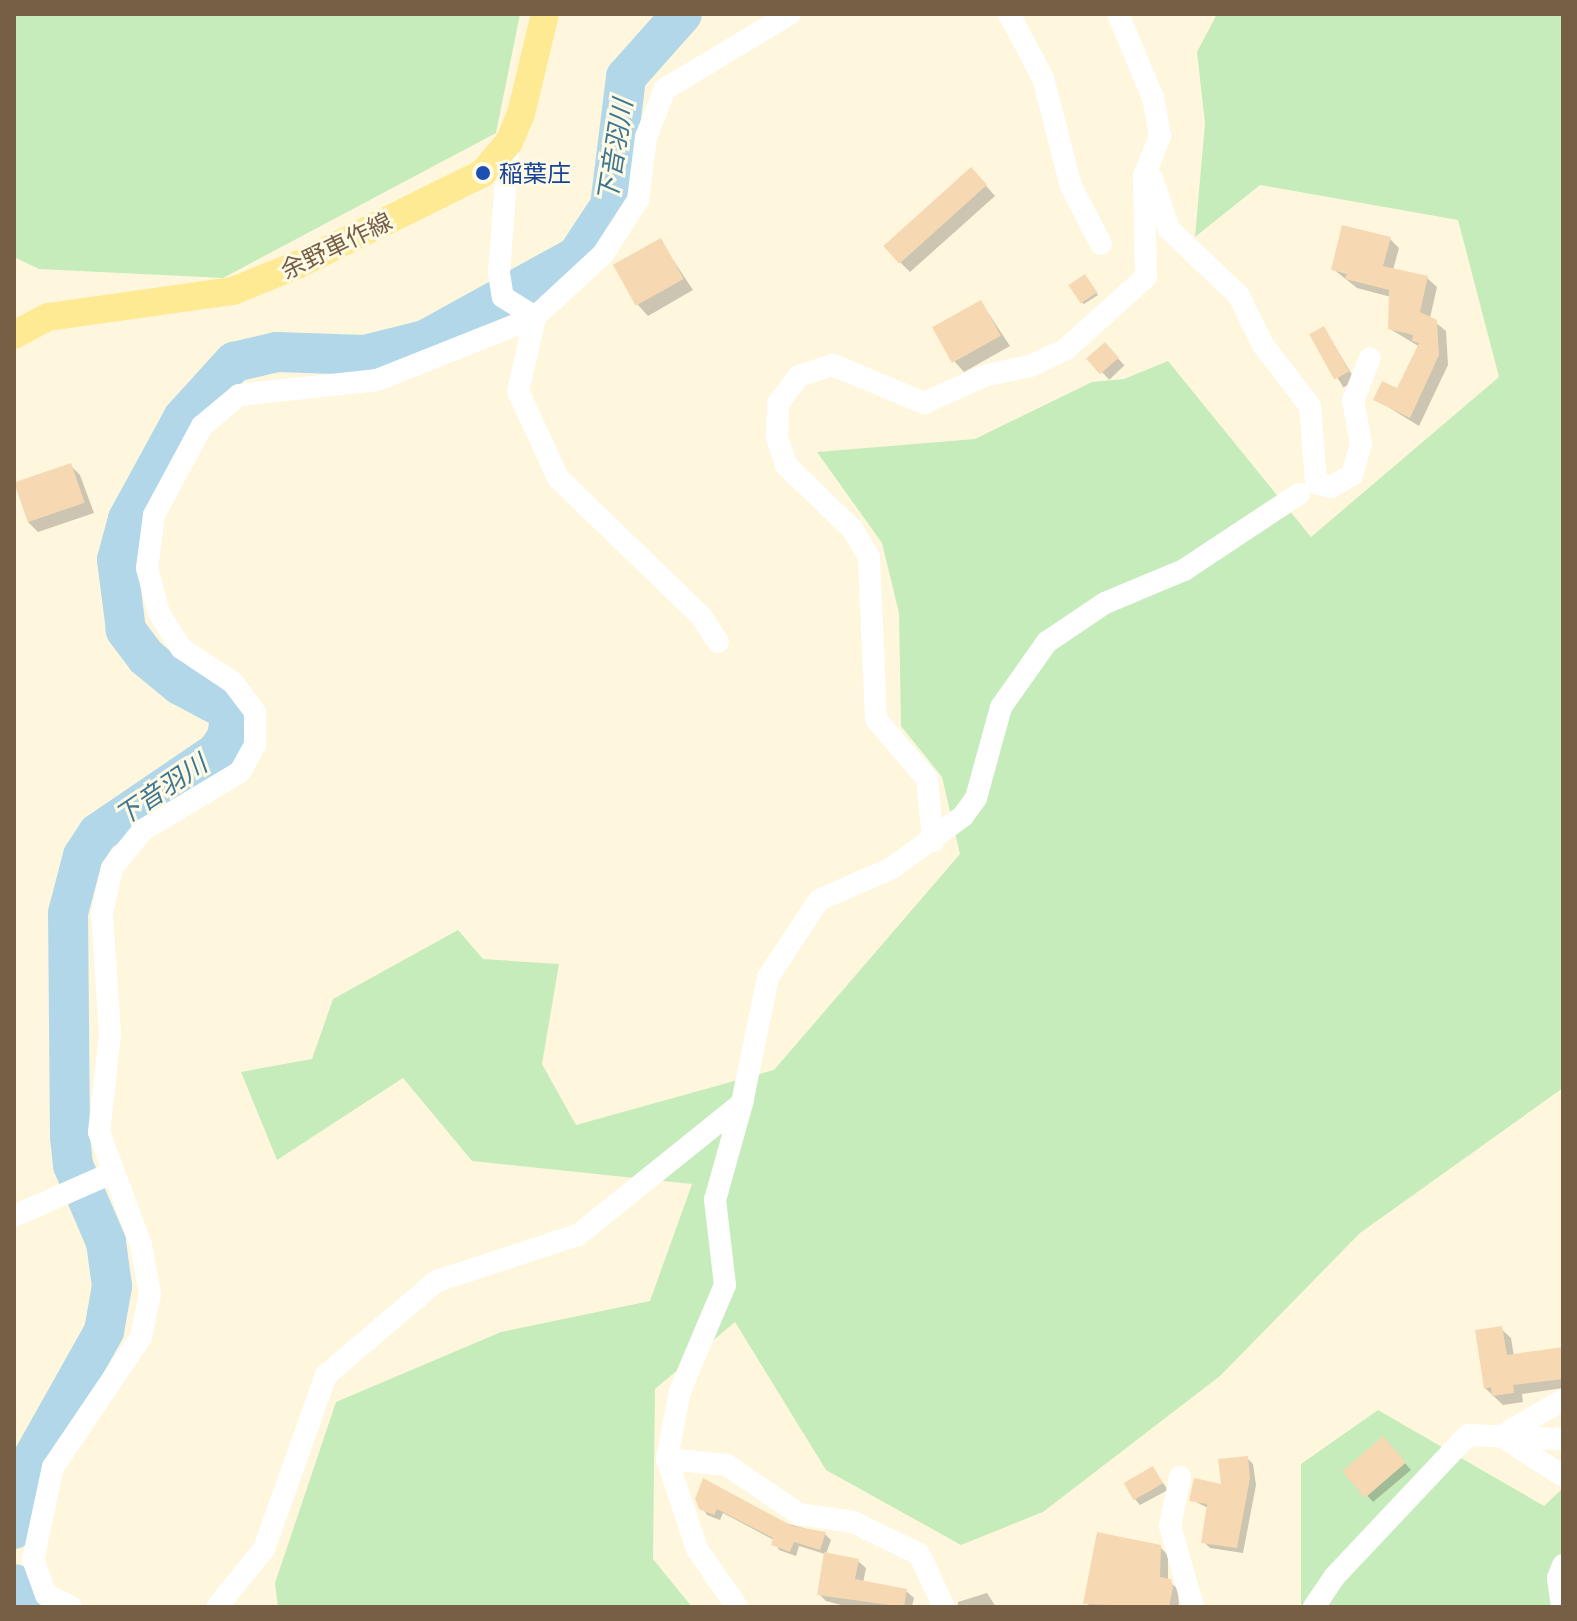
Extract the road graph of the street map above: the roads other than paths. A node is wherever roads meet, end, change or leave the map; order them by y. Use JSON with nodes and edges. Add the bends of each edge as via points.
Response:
{"nodes":[{"id":1,"x":545,"y":14,"type":"edge"},
{"id":2,"x":790,"y":14,"type":"edge"},
{"id":3,"x":1009,"y":14,"type":"edge"},
{"id":4,"x":1118,"y":14,"type":"edge"},
{"id":5,"x":509,"y":142,"type":"junction"},
{"id":6,"x":1149,"y":165,"type":"junction"},
{"id":7,"x":1101,"y":244,"type":"dead end"},
{"id":8,"x":535,"y":317,"type":"junction"},
{"id":9,"x":14,"y":335,"type":"edge"},
{"id":10,"x":1370,"y":358,"type":"dead end"},
{"id":11,"x":1299,"y":494,"type":"dead end"},
{"id":12,"x":718,"y":642,"type":"dead end"},
{"id":13,"x":933,"y":841,"type":"junction"},
{"id":14,"x":742,"y":1103,"type":"junction"},
{"id":15,"x":114,"y":1172,"type":"junction"},
{"id":16,"x":14,"y":1216,"type":"edge"},
{"id":17,"x":1563,"y":1400,"type":"edge"},
{"id":18,"x":1501,"y":1436,"type":"junction"},
{"id":19,"x":1563,"y":1439,"type":"edge"},
{"id":20,"x":667,"y":1459,"type":"junction"},
{"id":21,"x":1563,"y":1476,"type":"edge"},
{"id":22,"x":1180,"y":1477,"type":"dead end"},
{"id":23,"x":1563,"y":1565,"type":"edge"},
{"id":24,"x":71,"y":1607,"type":"edge"},
{"id":25,"x":217,"y":1607,"type":"edge"},
{"id":26,"x":737,"y":1607,"type":"edge"},
{"id":27,"x":944,"y":1607,"type":"edge"},
{"id":28,"x":1193,"y":1607,"type":"edge"},
{"id":29,"x":1314,"y":1607,"type":"edge"},
{"id":30,"x":1562,"y":1607,"type":"edge"}],
"edges":[{"from":1,"to":5,"type":"main road","name":"余野車作線"},
{"from":2,"to":8,"type":"street","via":[[665,89],[646,137],[638,200],[603,254]]},
{"from":3,"to":7,"type":"street","via":[[1043,78],[1065,146],[1071,186]]},
{"from":4,"to":6,"type":"street","via":[[1153,98],[1160,136]]},
{"from":5,"to":8,"type":"street","via":[[499,273],[503,297]]},
{"from":5,"to":9,"type":"main road","name":"余野車作線","via":[[483,173],[233,291],[48,317]]},
{"from":6,"to":10,"type":"street","via":[[1169,229],[1239,296],[1263,345],[1310,406],[1316,483],[1331,487],[1352,475],[1361,444],[1353,400]]},
{"from":6,"to":13,"type":"street","via":[[1144,176],[1146,277],[1066,349],[924,403],[833,365],[799,376],[778,403],[777,437],[786,465],[852,529],[869,557],[876,719],[927,779]]},
{"from":8,"to":12,"type":"street","via":[[518,391],[558,478],[701,616]]},
{"from":8,"to":15,"type":"street","via":[[377,380],[239,395],[202,426],[154,515],[147,568],[159,613],[181,648],[232,682],[255,712],[255,745],[240,772],[143,830],[112,868],[102,913],[110,1034],[99,1132]]},
{"from":11,"to":13,"type":"street","via":[[1184,570],[1105,603],[1047,642],[1001,707],[976,798]]},
{"from":13,"to":14,"type":"street","via":[[892,868],[819,900],[768,977]]},
{"from":14,"to":20,"type":"street","via":[[715,1200],[725,1285],[680,1391]]},
{"from":14,"to":25,"type":"street","via":[[578,1235],[437,1281],[326,1375],[264,1549]]},
{"from":15,"to":16,"type":"street"},
{"from":15,"to":24,"type":"street","via":[[141,1245],[150,1294],[141,1337],[53,1467],[33,1560],[46,1595]]},
{"from":17,"to":18,"type":"street"},
{"from":18,"to":19,"type":"street"},
{"from":18,"to":21,"type":"street"},
{"from":18,"to":29,"type":"street","via":[[1468,1435],[1335,1576]]},
{"from":20,"to":26,"type":"street","via":[[697,1549]]},
{"from":20,"to":27,"type":"street","via":[[727,1465],[799,1514],[853,1522],[919,1554]]},
{"from":22,"to":28,"type":"street","via":[[1170,1526]]},
{"from":23,"to":30,"type":"street","via":[[1558,1578]]}]}
